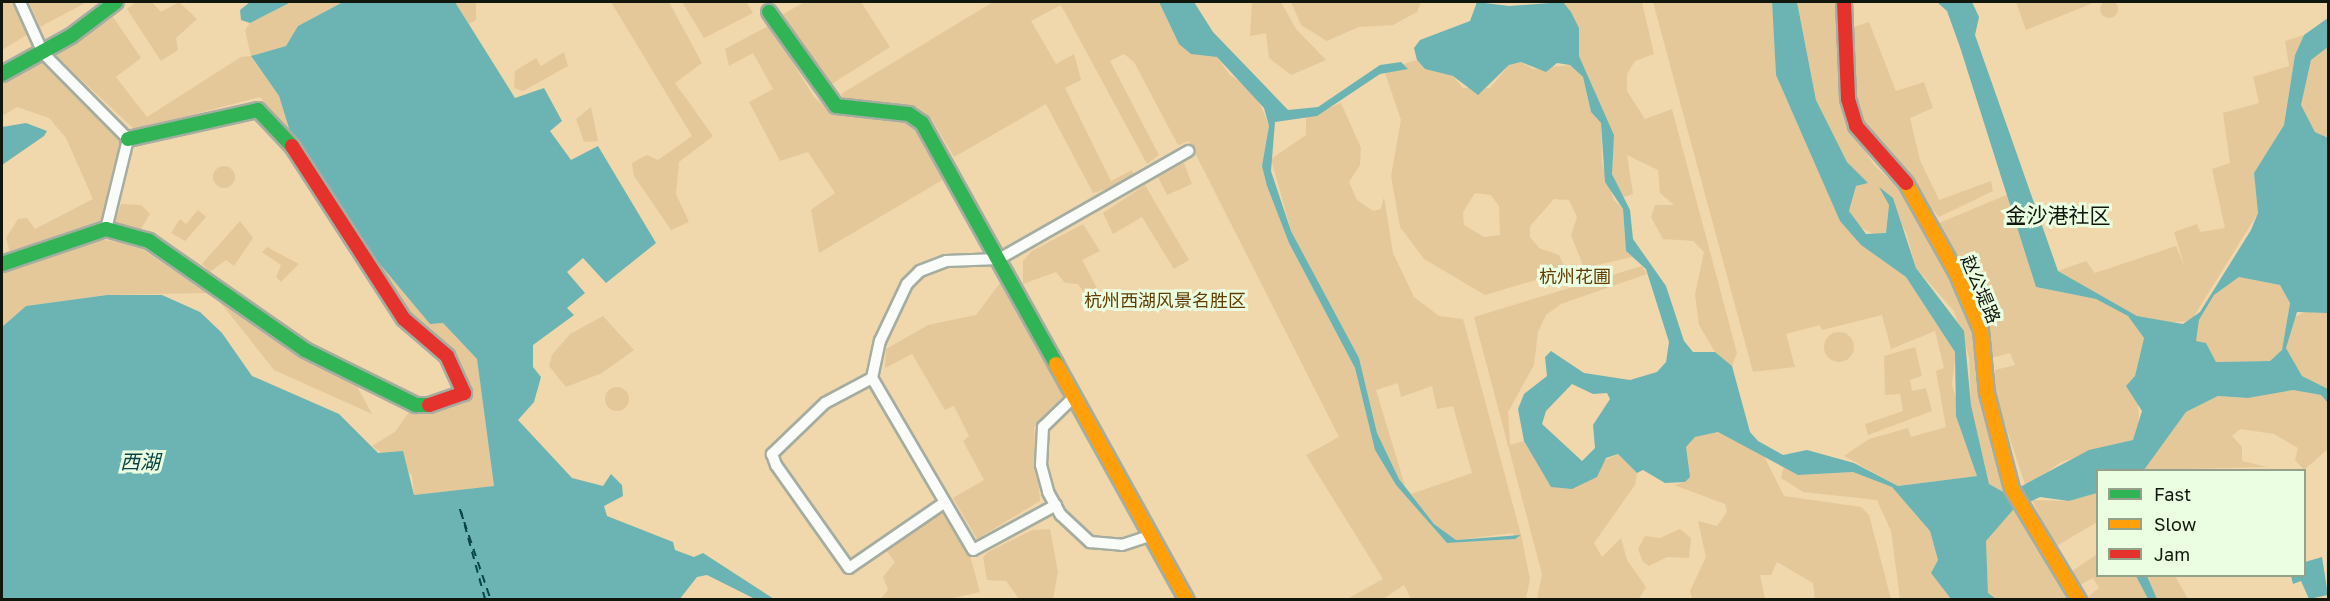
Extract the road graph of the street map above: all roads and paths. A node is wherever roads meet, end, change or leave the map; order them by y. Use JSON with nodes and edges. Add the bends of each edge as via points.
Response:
{"nodes":[{"id":1,"x":20,"y":2,"type":"edge"},
{"id":2,"x":116,"y":2,"type":"edge"},
{"id":3,"x":1844,"y":2,"type":"edge"},
{"id":4,"x":769,"y":12,"type":"dead end"},
{"id":5,"x":43,"y":53,"type":"junction"},
{"id":6,"x":2,"y":74,"type":"edge"},
{"id":7,"x":128,"y":139,"type":"junction"},
{"id":8,"x":1188,"y":151,"type":"dead end"},
{"id":9,"x":105,"y":229,"type":"junction"},
{"id":10,"x":999,"y":259,"type":"junction"},
{"id":11,"x":2,"y":264,"type":"edge"},
{"id":12,"x":872,"y":378,"type":"junction"},
{"id":13,"x":1074,"y":397,"type":"junction"},
{"id":14,"x":945,"y":502,"type":"junction"},
{"id":15,"x":1056,"y":505,"type":"junction"},
{"id":16,"x":1149,"y":536,"type":"junction"},
{"id":17,"x":1186,"y":600,"type":"edge"},
{"id":18,"x":2079,"y":600,"type":"edge"}],
"edges":[{"from":1,"to":5,"type":"street"},
{"from":2,"to":5,"type":"street"},
{"from":3,"to":18,"type":"street","name":"赵公堤路","via":[[1848,99],[1856,126],[1916,195],[1960,282],[1981,330],[1987,393],[2012,489]]},
{"from":4,"to":10,"type":"street","via":[[836,106],[909,114],[922,123]]},
{"from":5,"to":6,"type":"street"},
{"from":5,"to":7,"type":"street"},
{"from":7,"to":9,"type":"street"},
{"from":7,"to":9,"type":"street","via":[[258,110],[297,151],[404,318],[447,356],[464,393],[438,405],[416,405],[305,350],[149,241]]},
{"from":8,"to":10,"type":"street"},
{"from":9,"to":11,"type":"street"},
{"from":10,"to":12,"type":"street","via":[[946,261],[920,271],[888,321]]},
{"from":10,"to":13,"type":"street"},
{"from":12,"to":14,"type":"street"},
{"from":12,"to":14,"type":"street","via":[[825,403],[772,454],[776,465],[849,567]]},
{"from":13,"to":15,"type":"street","via":[[1052,415],[1040,442],[1041,465]]},
{"from":13,"to":16,"type":"street"},
{"from":14,"to":15,"type":"street","via":[[973,550]]},
{"from":15,"to":16,"type":"street","via":[[1090,542],[1122,545]]},
{"from":16,"to":17,"type":"street"}]}
